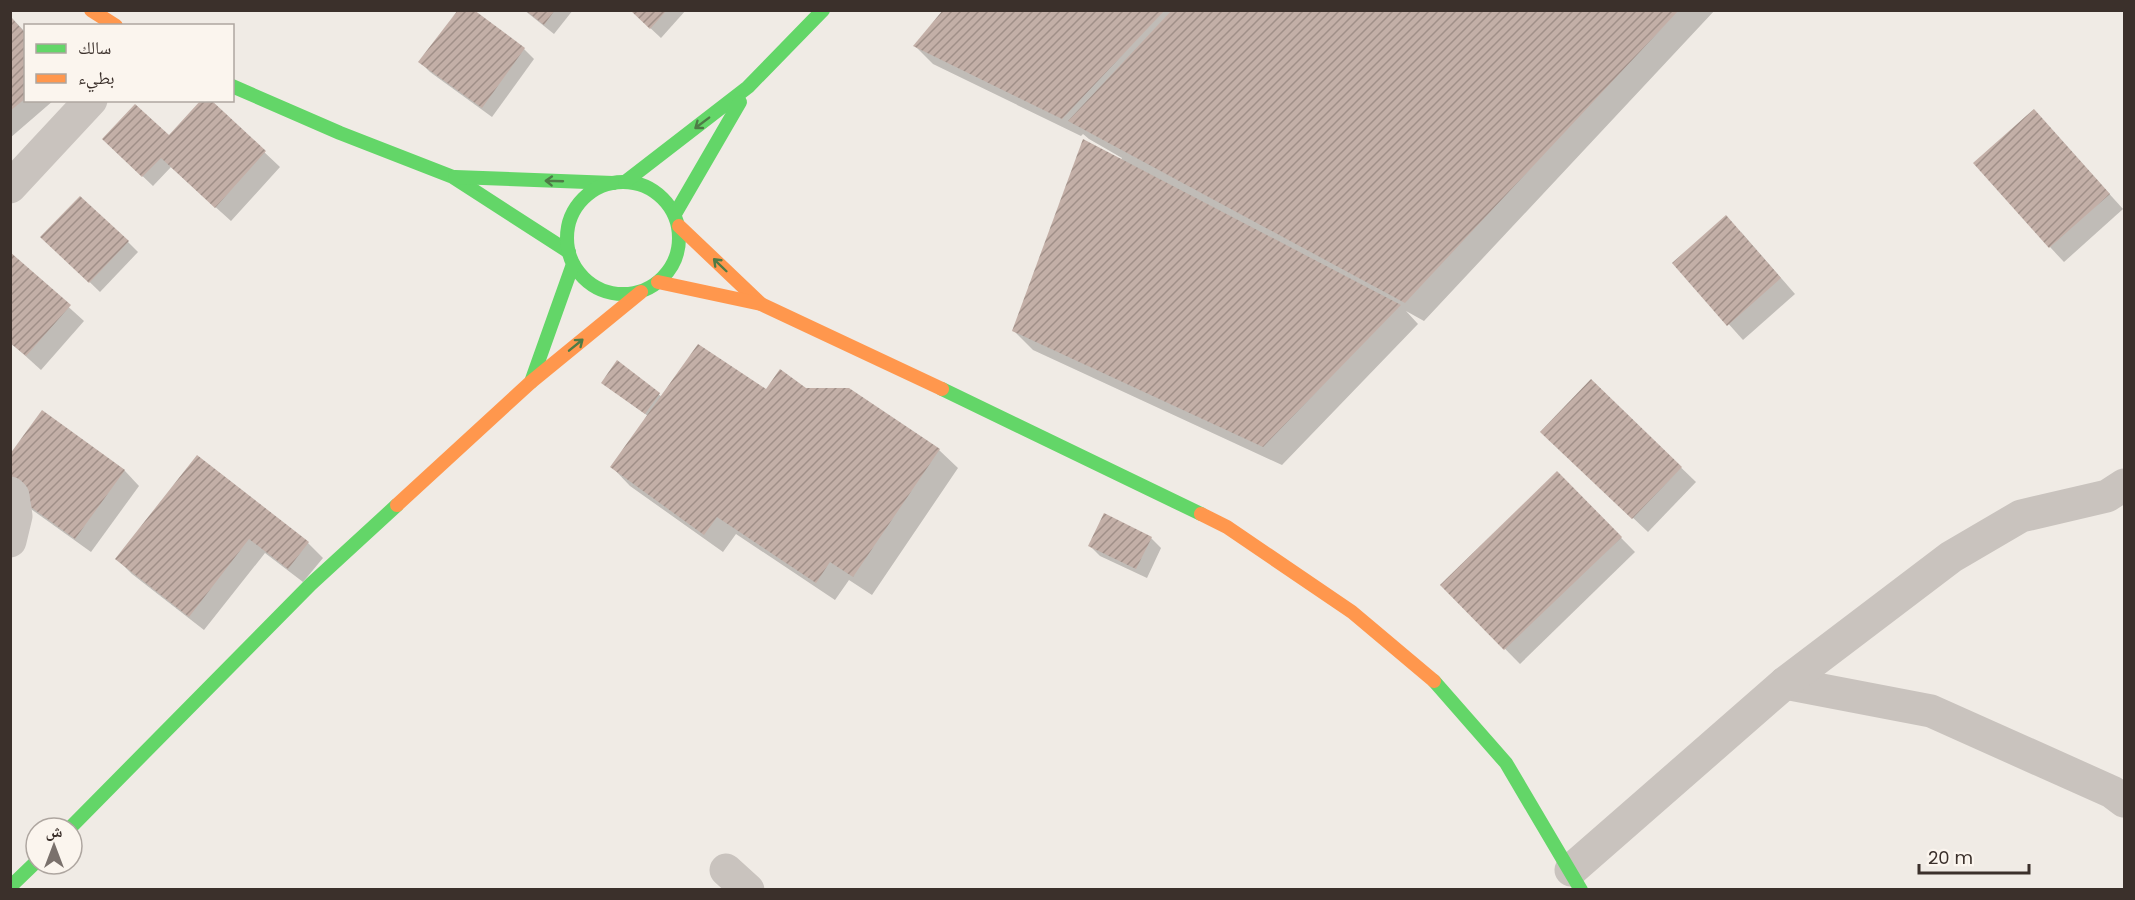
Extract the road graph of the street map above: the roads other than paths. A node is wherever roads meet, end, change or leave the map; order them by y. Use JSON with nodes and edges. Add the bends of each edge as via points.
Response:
{"nodes":[{"id":1,"x":91,"y":10,"type":"edge"},
{"id":2,"x":822,"y":10,"type":"edge"},
{"id":3,"x":113,"y":24,"type":"edge"},
{"id":4,"x":234,"y":87,"type":"edge"},
{"id":5,"x":748,"y":87,"type":"junction"},
{"id":6,"x":89,"y":102,"type":"edge"},
{"id":7,"x":453,"y":177,"type":"junction"},
{"id":8,"x":619,"y":182,"type":"junction"},
{"id":9,"x":10,"y":187,"type":"edge"},
{"id":10,"x":677,"y":220,"type":"junction"},
{"id":11,"x":571,"y":258,"type":"junction"},
{"id":12,"x":658,"y":282,"type":"junction"},
{"id":13,"x":641,"y":292,"type":"junction"},
{"id":14,"x":761,"y":304,"type":"junction"},
{"id":15,"x":531,"y":382,"type":"junction"},
{"id":16,"x":2124,"y":485,"type":"edge"},
{"id":17,"x":10,"y":494,"type":"edge"},
{"id":18,"x":10,"y":541,"type":"edge"},
{"id":19,"x":1785,"y":683,"type":"junction"},
{"id":20,"x":2124,"y":801,"type":"edge"},
{"id":21,"x":82,"y":816,"type":"edge"},
{"id":22,"x":24,"y":874,"type":"edge"},
{"id":23,"x":1576,"y":880,"type":"edge"},
{"id":24,"x":11,"y":888,"type":"edge"}],
"edges":[{"from":1,"to":3,"type":"street"},
{"from":2,"to":5,"type":"street"},
{"from":4,"to":7,"type":"street"},
{"from":5,"to":8,"type":"street","one_way":true},
{"from":5,"to":10,"type":"street"},
{"from":6,"to":9,"type":"street"},
{"from":8,"to":7,"type":"street","one_way":true},
{"from":7,"to":11,"type":"street"},
{"from":8,"to":10,"type":"street","via":[[640,184],[655,191]]},
{"from":8,"to":11,"type":"street","via":[[595,189],[581,200],[571,216],[567,234]]},
{"from":10,"to":12,"type":"street","via":[[677,258]]},
{"from":14,"to":10,"type":"street","one_way":true},
{"from":11,"to":13,"type":"street","via":[[582,276],[595,287],[626,295]]},
{"from":11,"to":15,"type":"street"},
{"from":12,"to":13,"type":"street"},
{"from":12,"to":14,"type":"street"},
{"from":15,"to":13,"type":"street","one_way":true},
{"from":14,"to":23,"type":"street","via":[[1227,527],[1352,612],[1430,676],[1506,763]]},
{"from":15,"to":21,"type":"street","via":[[311,584]]},
{"from":16,"to":19,"type":"street","via":[[2107,496],[2021,516],[1951,557]]},
{"from":17,"to":18,"type":"street","via":[[16,516]]},
{"from":19,"to":20,"type":"street","via":[[1931,711],[2112,792]]},
{"from":19,"to":23,"type":"street"},
{"from":22,"to":24,"type":"street"}]}
